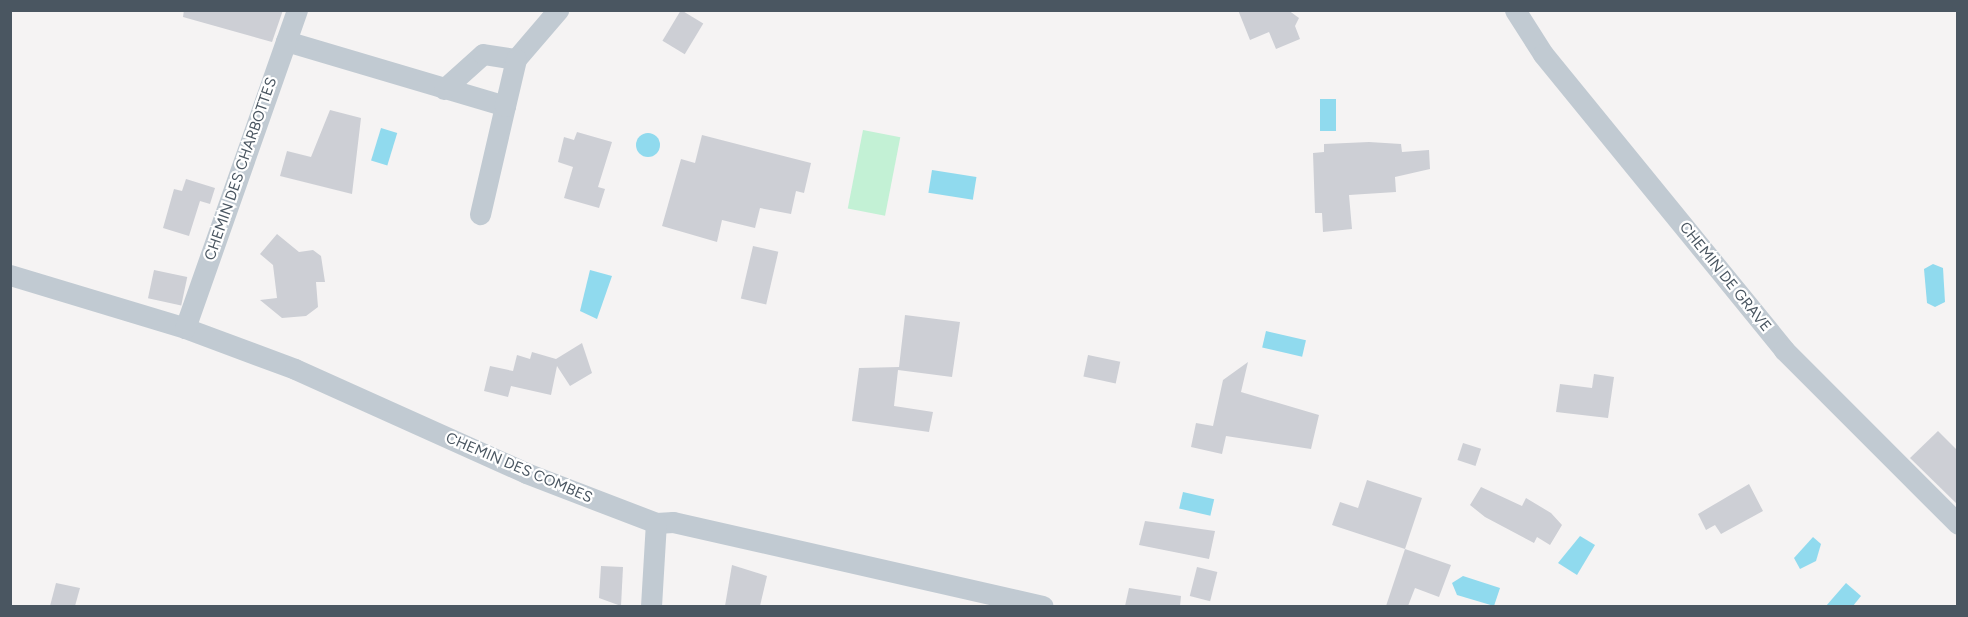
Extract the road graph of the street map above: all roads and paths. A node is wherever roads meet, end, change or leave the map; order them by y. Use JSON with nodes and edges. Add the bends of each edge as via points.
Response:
{"nodes":[{"id":1,"x":297,"y":10,"type":"edge"},
{"id":2,"x":558,"y":10,"type":"edge"},
{"id":3,"x":1515,"y":10,"type":"edge"},
{"id":4,"x":286,"y":41,"type":"junction"},
{"id":5,"x":516,"y":59,"type":"junction"},
{"id":6,"x":444,"y":88,"type":"junction"},
{"id":7,"x":505,"y":106,"type":"junction"},
{"id":8,"x":480,"y":214,"type":"dead end"},
{"id":9,"x":10,"y":276,"type":"edge"},
{"id":10,"x":185,"y":328,"type":"junction"},
{"id":11,"x":656,"y":523,"type":"junction"},
{"id":12,"x":1958,"y":524,"type":"edge"},
{"id":13,"x":651,"y":606,"type":"edge"},
{"id":14,"x":1042,"y":606,"type":"edge"}],
"edges":[{"from":1,"to":4,"type":"street","name":"CHEMIN DES CHARBOTTES"},
{"from":2,"to":5,"type":"street"},
{"from":3,"to":12,"type":"street","name":"CHEMIN DE GRAVE","via":[[1543,54],[1784,350]]},
{"from":4,"to":6,"type":"street"},
{"from":4,"to":10,"type":"street","name":"CHEMIN DES CHARBOTTES"},
{"from":5,"to":6,"type":"street","via":[[483,54]]},
{"from":5,"to":7,"type":"street"},
{"from":6,"to":7,"type":"street"},
{"from":7,"to":8,"type":"street"},
{"from":9,"to":10,"type":"street","name":"CHEMIN DES COMBES"},
{"from":10,"to":11,"type":"street","name":"CHEMIN DES COMBES","via":[[295,369],[526,473]]},
{"from":11,"to":13,"type":"street"},
{"from":11,"to":14,"type":"street","name":"CHEMIN DES COMBES","via":[[673,522]]}]}
